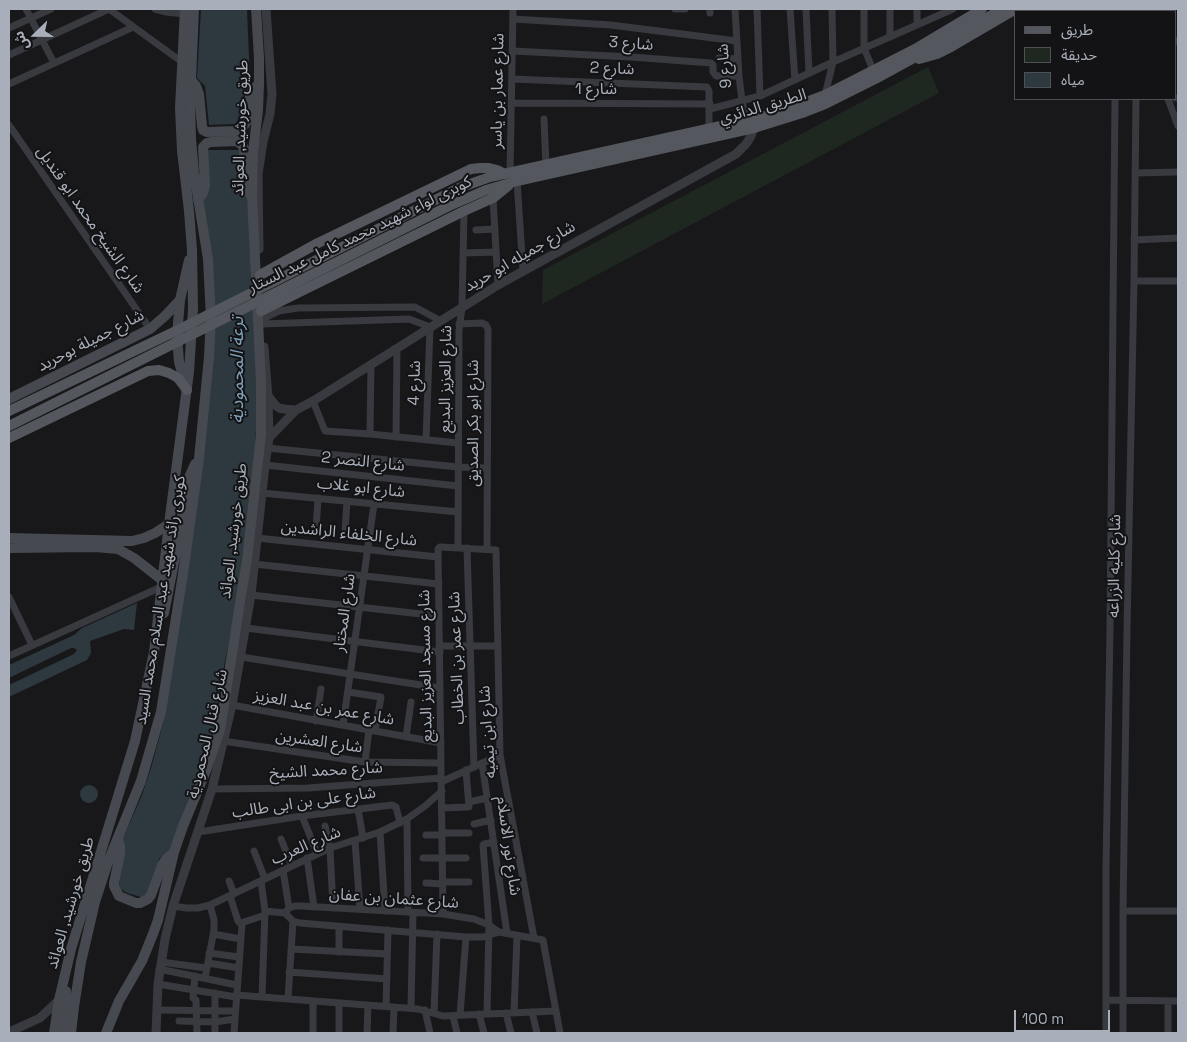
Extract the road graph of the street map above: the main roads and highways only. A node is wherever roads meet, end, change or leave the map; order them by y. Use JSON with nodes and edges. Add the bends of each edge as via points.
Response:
{"nodes":[{"id":1,"x":256,"y":9,"type":"edge"},
{"id":2,"x":982,"y":9,"type":"edge"},
{"id":3,"x":1004,"y":9,"type":"edge"},
{"id":4,"x":1014,"y":10,"type":"edge"},
{"id":5,"x":188,"y":11,"type":"edge"},
{"id":6,"x":908,"y":61,"type":"junction"},
{"id":7,"x":192,"y":80,"type":"junction"},
{"id":8,"x":259,"y":84,"type":"junction"},
{"id":9,"x":237,"y":136,"type":"junction"},
{"id":10,"x":209,"y":137,"type":"junction"},
{"id":11,"x":511,"y":178,"type":"junction"},
{"id":12,"x":252,"y":196,"type":"junction"},
{"id":13,"x":198,"y":200,"type":"junction"},
{"id":14,"x":309,"y":248,"type":"junction"},
{"id":15,"x":192,"y":250,"type":"junction"},
{"id":16,"x":260,"y":275,"type":"road end"},
{"id":17,"x":321,"y":282,"type":"junction"},
{"id":18,"x":180,"y":300,"type":"junction"},
{"id":19,"x":262,"y":318,"type":"road end"},
{"id":20,"x":187,"y":390,"type":"junction"},
{"id":21,"x":9,"y":399,"type":"edge"},
{"id":22,"x":9,"y":411,"type":"edge"},
{"id":23,"x":9,"y":426,"type":"edge"},
{"id":24,"x":9,"y":438,"type":"edge"},
{"id":25,"x":199,"y":459,"type":"junction"},
{"id":26,"x":168,"y":524,"type":"junction"},
{"id":27,"x":9,"y":538,"type":"edge"},
{"id":28,"x":119,"y":545,"type":"junction"},
{"id":29,"x":9,"y":548,"type":"edge"},
{"id":30,"x":162,"y":583,"type":"junction"},
{"id":31,"x":154,"y":652,"type":"junction"},
{"id":32,"x":118,"y":837,"type":"junction"},
{"id":33,"x":174,"y":852,"type":"junction"},
{"id":34,"x":64,"y":980,"type":"junction"},
{"id":35,"x":106,"y":1032,"type":"edge"},
{"id":36,"x":54,"y":1033,"type":"edge"},
{"id":37,"x":63,"y":1033,"type":"edge"},
{"id":38,"x":71,"y":1033,"type":"edge"}],
"edges":[{"from":1,"to":8,"type":"main road","name":"طريق خورشيد, العوائد"},
{"from":2,"to":11,"type":"main road","name":"الطريق الدائري","via":[[915,49],[825,95],[786,110],[546,165]]},
{"from":3,"to":6,"type":"main road","name":"الطريق الدائري"},
{"from":4,"to":6,"type":"main road","via":[[938,54]]},
{"from":5,"to":7,"type":"main road"},
{"from":5,"to":15,"type":"main road","name":"طريق خورشيد, العوائد","via":[[182,62],[181,131]]},
{"from":6,"to":11,"type":"main road","name":"الطريق الدائري","via":[[825,104],[754,128]]},
{"from":7,"to":10,"type":"main road","via":[[199,94],[203,130]]},
{"from":7,"to":13,"type":"main road","via":[[191,139]]},
{"from":8,"to":9,"type":"main road","via":[[250,94],[247,121]]},
{"from":8,"to":12,"type":"main road","name":"طريق خورشيد, العوائد"},
{"from":9,"to":10,"type":"main road"},
{"from":9,"to":12,"type":"main road","via":[[244,149],[245,185]]},
{"from":10,"to":13,"type":"main road","via":[[203,147],[205,186]]},
{"from":11,"to":14,"type":"main road","via":[[489,168],[471,169]]},
{"from":11,"to":17,"type":"main road","via":[[493,198]]},
{"from":11,"to":22,"type":"main road","name":"كوبرى لواء شهيد محمد كامل عبد الستار","via":[[474,182],[459,188]]},
{"from":11,"to":23,"type":"main road","name":"كوبرى لواء شهيد محمد كامل عبد الستار","via":[[448,206]]},
{"from":12,"to":33,"type":"main road","name":"طريق خورشيد, العوائد","via":[[261,434],[248,559],[220,730]]},
{"from":13,"to":25,"type":"main road","via":[[208,259],[210,318]]},
{"from":14,"to":16,"type":"main road"},
{"from":14,"to":17,"type":"main road","via":[[309,267]]},
{"from":15,"to":18,"type":"main road"},
{"from":15,"to":20,"type":"main road","name":"طريق خورشيد, العوائد","via":[[192,340]]},
{"from":17,"to":19,"type":"main road"},
{"from":18,"to":20,"type":"main road","via":[[178,352]]},
{"from":18,"to":21,"type":"main road","name":"شارع جميلة بوحريد","via":[[150,329]]},
{"from":20,"to":24,"type":"main road","via":[[173,375],[159,370],[148,371]]},
{"from":20,"to":26,"type":"main road","name":"طريق خورشيد, العوائد"},
{"from":25,"to":31,"type":"main road","via":[[188,481]]},
{"from":25,"to":32,"type":"main road","name":"كوبرى رائد شهيد عبد السلام محمد السيد","via":[[161,712],[141,781]]},
{"from":26,"to":28,"type":"main road","via":[[156,533]]},
{"from":26,"to":30,"type":"main road","name":"طريق خورشيد, العوائد"},
{"from":27,"to":28,"type":"main road"},
{"from":28,"to":29,"type":"main road"},
{"from":28,"to":30,"type":"main road"},
{"from":30,"to":31,"type":"main road","name":"طريق خورشيد, العوائد"},
{"from":31,"to":34,"type":"main road","name":"طريق خورشيد, العوائد","via":[[134,741]]},
{"from":32,"to":33,"type":"main road","via":[[120,854],[114,886],[119,896],[136,903],[151,895],[162,865]]},
{"from":32,"to":38,"type":"main road","name":"كوبرى رائد شهيد عبد السلام محمد السيد","via":[[101,882],[85,942]]},
{"from":33,"to":35,"type":"main road","name":"طريق خورشيد, العوائد","via":[[153,934]]},
{"from":34,"to":36,"type":"main road","name":"طريق خورشيد, العوائد"},
{"from":34,"to":37,"type":"main road"}]}
